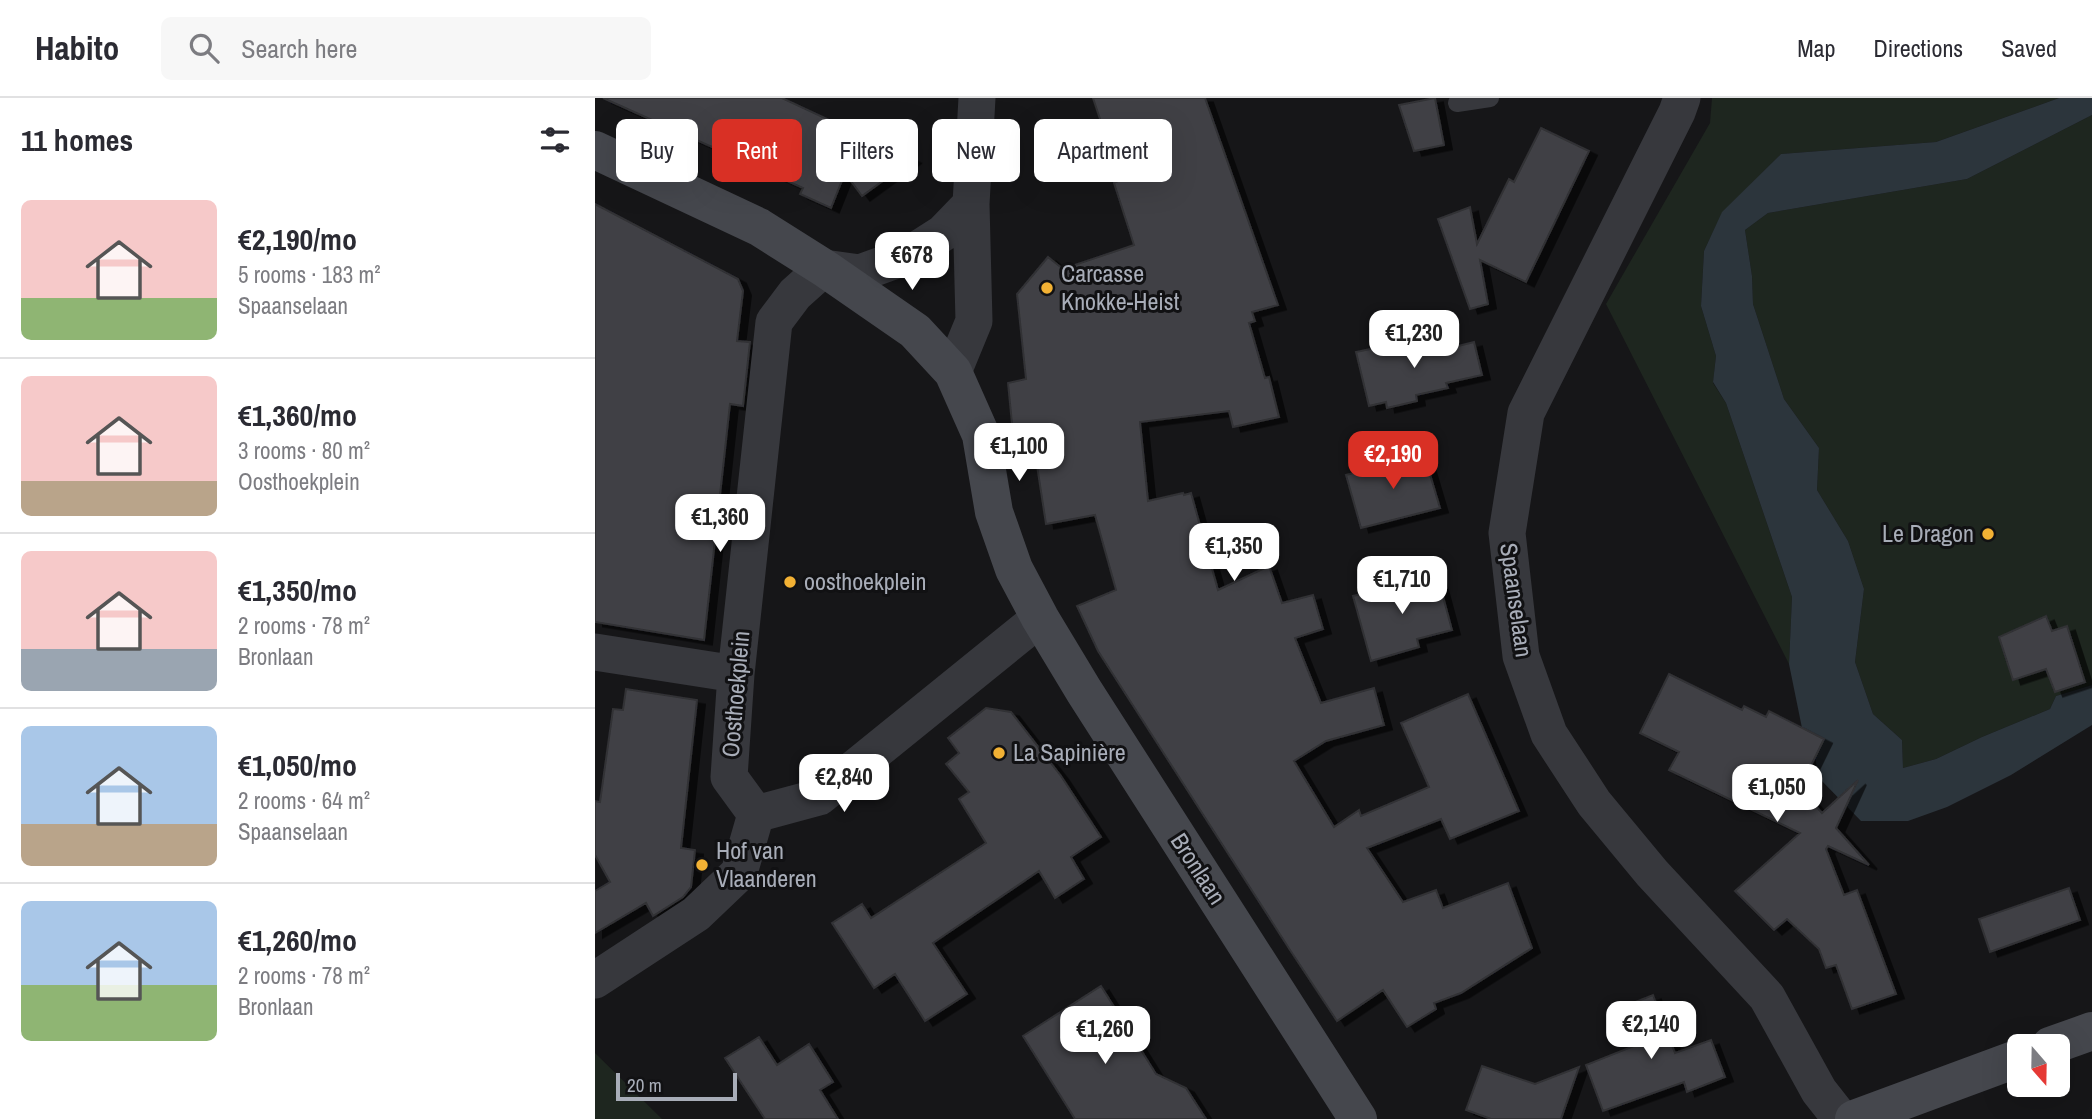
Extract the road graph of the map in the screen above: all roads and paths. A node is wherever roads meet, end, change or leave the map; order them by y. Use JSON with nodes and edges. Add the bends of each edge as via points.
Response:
{"nodes":[{"id":1,"x":977,"y":98,"type":"edge"},
{"id":2,"x":1490,"y":98,"type":"edge"},
{"id":3,"x":1682,"y":98,"type":"edge"},
{"id":4,"x":1457,"y":103,"type":"dead end"},
{"id":5,"x":595,"y":150,"type":"edge"},
{"id":6,"x":971,"y":204,"type":"junction"},
{"id":7,"x":824,"y":268,"type":"junction"},
{"id":8,"x":953,"y":372,"type":"junction"},
{"id":9,"x":1040,"y":618,"type":"junction"},
{"id":10,"x":595,"y":652,"type":"edge"},
{"id":11,"x":736,"y":674,"type":"junction"},
{"id":12,"x":756,"y":814,"type":"junction"},
{"id":13,"x":595,"y":980,"type":"edge"},
{"id":14,"x":2092,"y":1031,"type":"edge"},
{"id":15,"x":2070,"y":1039,"type":"edge"},
{"id":16,"x":2007,"y":1062,"type":"edge"},
{"id":17,"x":1359,"y":1119,"type":"edge"},
{"id":18,"x":1841,"y":1119,"type":"edge"},
{"id":19,"x":1854,"y":1119,"type":"edge"}],
"edges":[{"from":1,"to":6,"type":"street"},
{"from":2,"to":4,"type":"lane"},
{"from":3,"to":18,"type":"street","name":"Spaanselaan","via":[[1526,413],[1507,533],[1521,656],[1549,734],[1594,803],[1767,997],[1819,1091]]},
{"from":5,"to":7,"type":"street","via":[[759,227]]},
{"from":6,"to":7,"type":"street","via":[[943,233],[907,256],[860,273]]},
{"from":6,"to":8,"type":"street","via":[[974,321]]},
{"from":7,"to":8,"type":"street","via":[[915,331]]},
{"from":7,"to":11,"type":"street","name":"Oosthoekplein","via":[[774,322]]},
{"from":8,"to":9,"type":"street","via":[[981,435],[994,512],[1014,569]]},
{"from":9,"to":12,"type":"street","via":[[819,797]]},
{"from":9,"to":17,"type":"street","name":"Bronlaan"},
{"from":10,"to":11,"type":"street"},
{"from":11,"to":12,"type":"street","name":"Oosthoekplein","via":[[729,777]]},
{"from":12,"to":13,"type":"street","via":[[739,873],[696,914]]},
{"from":14,"to":15,"type":"street"},
{"from":16,"to":19,"type":"street"}]}
